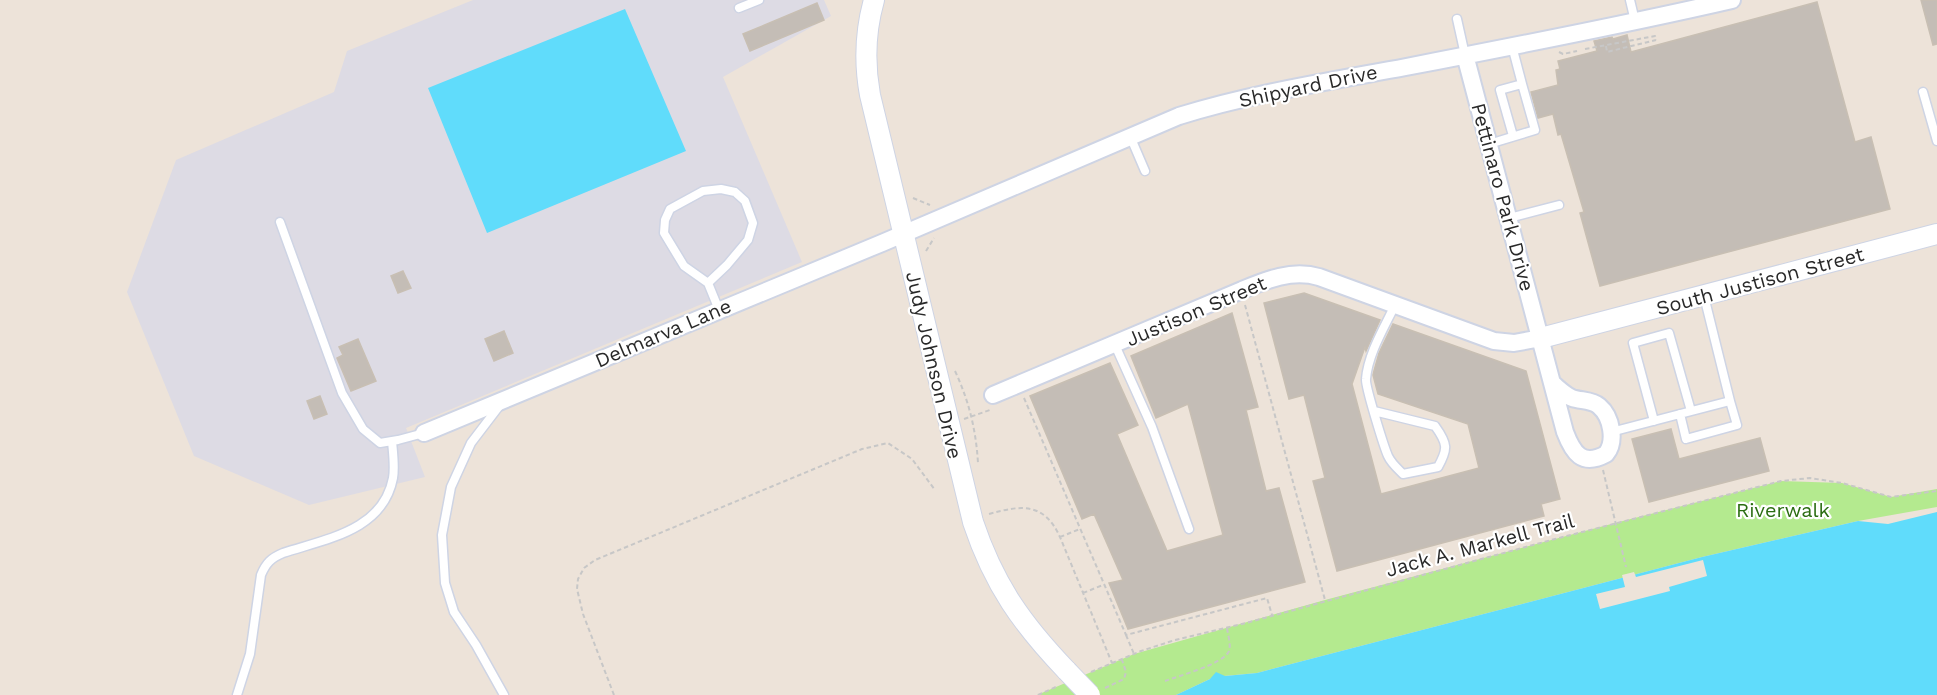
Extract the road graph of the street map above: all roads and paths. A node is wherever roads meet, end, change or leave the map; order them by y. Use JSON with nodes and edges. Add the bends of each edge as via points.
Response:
{"nodes":[{"id":1,"x":759,"y":0,"type":"edge"},
{"id":2,"x":874,"y":0,"type":"edge"},
{"id":3,"x":1630,"y":0,"type":"edge"},
{"id":4,"x":1726,"y":1,"type":"edge"},
{"id":5,"x":739,"y":8,"type":"dead end"},
{"id":6,"x":1457,"y":19,"type":"dead end"},
{"id":7,"x":1635,"y":21,"type":"junction"},
{"id":8,"x":1632,"y":41,"type":"dead end"},
{"id":9,"x":1512,"y":46,"type":"junction"},
{"id":10,"x":1605,"y":46,"type":"dead end"},
{"id":11,"x":1465,"y":55,"type":"junction"},
{"id":12,"x":1522,"y":84,"type":"junction"},
{"id":13,"x":1923,"y":92,"type":"dead end"},
{"id":14,"x":1130,"y":136,"type":"junction"},
{"id":15,"x":1513,"y":136,"type":"junction"},
{"id":16,"x":1937,"y":141,"type":"edge"},
{"id":17,"x":1489,"y":144,"type":"junction"},
{"id":18,"x":1145,"y":171,"type":"dead end"},
{"id":19,"x":911,"y":196,"type":"dead end"},
{"id":20,"x":1559,"y":205,"type":"dead end"},
{"id":21,"x":1509,"y":218,"type":"junction"},
{"id":22,"x":280,"y":222,"type":"dead end"},
{"id":23,"x":911,"y":230,"type":"junction"},
{"id":24,"x":1937,"y":234,"type":"edge"},
{"id":25,"x":937,"y":236,"type":"dead end"},
{"id":26,"x":708,"y":283,"type":"junction"},
{"id":27,"x":1242,"y":290,"type":"junction"},
{"id":28,"x":1704,"y":296,"type":"junction"},
{"id":29,"x":1395,"y":305,"type":"junction"},
{"id":30,"x":719,"y":310,"type":"junction"},
{"id":31,"x":1541,"y":338,"type":"junction"},
{"id":32,"x":1115,"y":345,"type":"junction"},
{"id":33,"x":951,"y":363,"type":"dead end"},
{"id":34,"x":1553,"y":384,"type":"junction"},
{"id":35,"x":1017,"y":385,"type":"junction"},
{"id":36,"x":504,"y":400,"type":"junction"},
{"id":37,"x":1730,"y":401,"type":"junction"},
{"id":38,"x":993,"y":402,"type":"joint"},
{"id":39,"x":1374,"y":411,"type":"junction"},
{"id":40,"x":1691,"y":411,"type":"junction"},
{"id":41,"x":1680,"y":414,"type":"junction"},
{"id":42,"x":972,"y":416,"type":"junction"},
{"id":43,"x":1654,"y":421,"type":"junction"},
{"id":44,"x":948,"y":424,"type":"junction"},
{"id":45,"x":1611,"y":432,"type":"junction"},
{"id":46,"x":423,"y":433,"type":"joint"},
{"id":47,"x":392,"y":441,"type":"junction"},
{"id":48,"x":1600,"y":457,"type":"junction"},
{"id":49,"x":978,"y":470,"type":"dead end"},
{"id":50,"x":935,"y":490,"type":"dead end"},
{"id":51,"x":1937,"y":490,"type":"edge"},
{"id":52,"x":987,"y":515,"type":"dead end"},
{"id":53,"x":1615,"y":523,"type":"junction"},
{"id":54,"x":1080,"y":529,"type":"junction"},
{"id":55,"x":1189,"y":529,"type":"dead end"},
{"id":56,"x":1060,"y":537,"type":"junction"},
{"id":57,"x":1626,"y":567,"type":"dead end"},
{"id":58,"x":1104,"y":584,"type":"junction"},
{"id":59,"x":1083,"y":593,"type":"junction"},
{"id":60,"x":1325,"y":600,"type":"junction"},
{"id":61,"x":1272,"y":615,"type":"junction"},
{"id":62,"x":1227,"y":628,"type":"junction"},
{"id":63,"x":1126,"y":635,"type":"junction"},
{"id":64,"x":1134,"y":654,"type":"junction"},
{"id":65,"x":1122,"y":660,"type":"junction"},
{"id":66,"x":1112,"y":663,"type":"junction"},
{"id":67,"x":1091,"y":672,"type":"dead end"},
{"id":68,"x":1063,"y":679,"type":"junction"},
{"id":69,"x":1165,"y":681,"type":"dead end"},
{"id":70,"x":1098,"y":692,"type":"edge"},
{"id":71,"x":237,"y":695,"type":"edge"},
{"id":72,"x":504,"y":695,"type":"edge"},
{"id":73,"x":614,"y":695,"type":"edge"},
{"id":74,"x":1038,"y":695,"type":"edge"}],
"edges":[{"from":1,"to":5,"type":"lane"},
{"from":2,"to":23,"type":"street","name":"Judy Johnson Drive","via":[[867,36],[867,75]]},
{"from":3,"to":7,"type":"lane"},
{"from":4,"to":7,"type":"street","name":"Shipyard Drive"},
{"from":6,"to":11,"type":"lane"},
{"from":7,"to":9,"type":"street","name":"Shipyard Drive"},
{"from":8,"to":10,"type":"path","via":[[1655,36],[1656,40],[1607,52]]},
{"from":9,"to":11,"type":"street","name":"Shipyard Drive"},
{"from":9,"to":12,"type":"lane"},
{"from":11,"to":14,"type":"street","name":"Shipyard Drive","via":[[1215,106]]},
{"from":11,"to":17,"type":"street","name":"Pettinaro Park Drive"},
{"from":12,"to":15,"type":"lane","via":[[1535,130]]},
{"from":12,"to":15,"type":"lane","via":[[1500,90]]},
{"from":13,"to":16,"type":"lane"},
{"from":14,"to":18,"type":"lane"},
{"from":14,"to":23,"type":"street","name":"Shipyard Drive"},
{"from":15,"to":17,"type":"lane"},
{"from":17,"to":21,"type":"street","name":"Pettinaro Park Drive"},
{"from":19,"to":23,"type":"path"},
{"from":20,"to":21,"type":"lane"},
{"from":21,"to":31,"type":"street","name":"Pettinaro Park Drive"},
{"from":22,"to":47,"type":"lane","via":[[342,393],[363,429],[380,443]]},
{"from":23,"to":25,"type":"path","via":[[925,254]]},
{"from":23,"to":30,"type":"street","name":"Delmarva Lane"},
{"from":23,"to":44,"type":"street","name":"Judy Johnson Drive"},
{"from":24,"to":28,"type":"street","name":"South Justison Street"},
{"from":26,"to":26,"type":"lane","via":[[748,240],[753,223],[745,201],[735,192],[722,189],[703,191],[670,209],[665,220],[664,233],[684,267]]},
{"from":26,"to":30,"type":"lane"},
{"from":27,"to":29,"type":"street","name":"Justison Street","via":[[1283,276],[1311,275]]},
{"from":27,"to":32,"type":"street","name":"Justison Street"},
{"from":27,"to":60,"type":"path"},
{"from":28,"to":31,"type":"street","name":"South Justison Street"},
{"from":28,"to":37,"type":"lane"},
{"from":29,"to":31,"type":"street","name":"Justison Street","via":[[1494,341],[1514,343]]},
{"from":29,"to":39,"type":"lane","via":[[1371,357],[1365,381]]},
{"from":30,"to":36,"type":"street","name":"Delmarva Lane"},
{"from":31,"to":34,"type":"street","name":"Pettinaro Park Drive"},
{"from":32,"to":35,"type":"street","name":"Justison Street"},
{"from":32,"to":55,"type":"lane","via":[[1152,427]]},
{"from":33,"to":42,"type":"path"},
{"from":34,"to":45,"type":"street","via":[[1571,398],[1598,405]]},
{"from":34,"to":48,"type":"street","name":"Pettinaro Park Drive","via":[[1573,449],[1590,460]]},
{"from":35,"to":38,"type":"street","name":"Justison Street"},
{"from":35,"to":54,"type":"path"},
{"from":36,"to":46,"type":"street","name":"Delmarva Lane"},
{"from":36,"to":72,"type":"lane","via":[[471,443],[451,487],[442,536],[445,583],[454,612]]},
{"from":37,"to":40,"type":"lane"},
{"from":37,"to":41,"type":"lane","via":[[1737,425],[1686,439]]},
{"from":38,"to":42,"type":"path"},
{"from":39,"to":39,"type":"lane","via":[[1389,457],[1403,474],[1438,467],[1446,453],[1443,437],[1435,426]]},
{"from":40,"to":41,"type":"lane"},
{"from":40,"to":43,"type":"lane","via":[[1669,333],[1633,343]]},
{"from":41,"to":43,"type":"lane"},
{"from":42,"to":44,"type":"path"},
{"from":42,"to":49,"type":"path"},
{"from":43,"to":45,"type":"lane"},
{"from":44,"to":68,"type":"street","name":"Judy Johnson Drive","via":[[973,522],[994,575]]},
{"from":45,"to":48,"type":"street","via":[[1610,449]]},
{"from":46,"to":47,"type":"lane"},
{"from":47,"to":71,"type":"lane","via":[[393,479],[383,504],[364,524],[272,558],[265,565],[249,654]]},
{"from":48,"to":53,"type":"path"},
{"from":50,"to":73,"type":"path","via":[[912,459],[888,443],[862,449],[595,560],[584,568],[577,589]]},
{"from":51,"to":53,"type":"path","name":"Jack A. Markell Trail","via":[[1892,497],[1810,478],[1759,486]]},
{"from":52,"to":56,"type":"path","via":[[1016,507],[1033,509],[1047,517]]},
{"from":53,"to":57,"type":"path"},
{"from":53,"to":60,"type":"path","name":"Jack A. Markell Trail"},
{"from":54,"to":56,"type":"path"},
{"from":54,"to":58,"type":"path"},
{"from":56,"to":59,"type":"path"},
{"from":58,"to":59,"type":"path"},
{"from":58,"to":63,"type":"path"},
{"from":59,"to":66,"type":"path"},
{"from":60,"to":61,"type":"path","name":"Jack A. Markell Trail"},
{"from":61,"to":62,"type":"path","name":"Jack A. Markell Trail"},
{"from":61,"to":63,"type":"path","via":[[1267,598]]},
{"from":62,"to":64,"type":"path","name":"Jack A. Markell Trail"},
{"from":62,"to":69,"type":"path","via":[[1230,648],[1226,657]]},
{"from":63,"to":64,"type":"path"},
{"from":64,"to":65,"type":"path","name":"Jack A. Markell Trail"},
{"from":65,"to":66,"type":"path","name":"Jack A. Markell Trail"},
{"from":65,"to":70,"type":"path","via":[[1125,677]]},
{"from":66,"to":67,"type":"path","name":"Jack A. Markell Trail"},
{"from":68,"to":70,"type":"street","name":"Judy Johnson Drive","bridge":true},
{"from":68,"to":74,"type":"path"}]}
